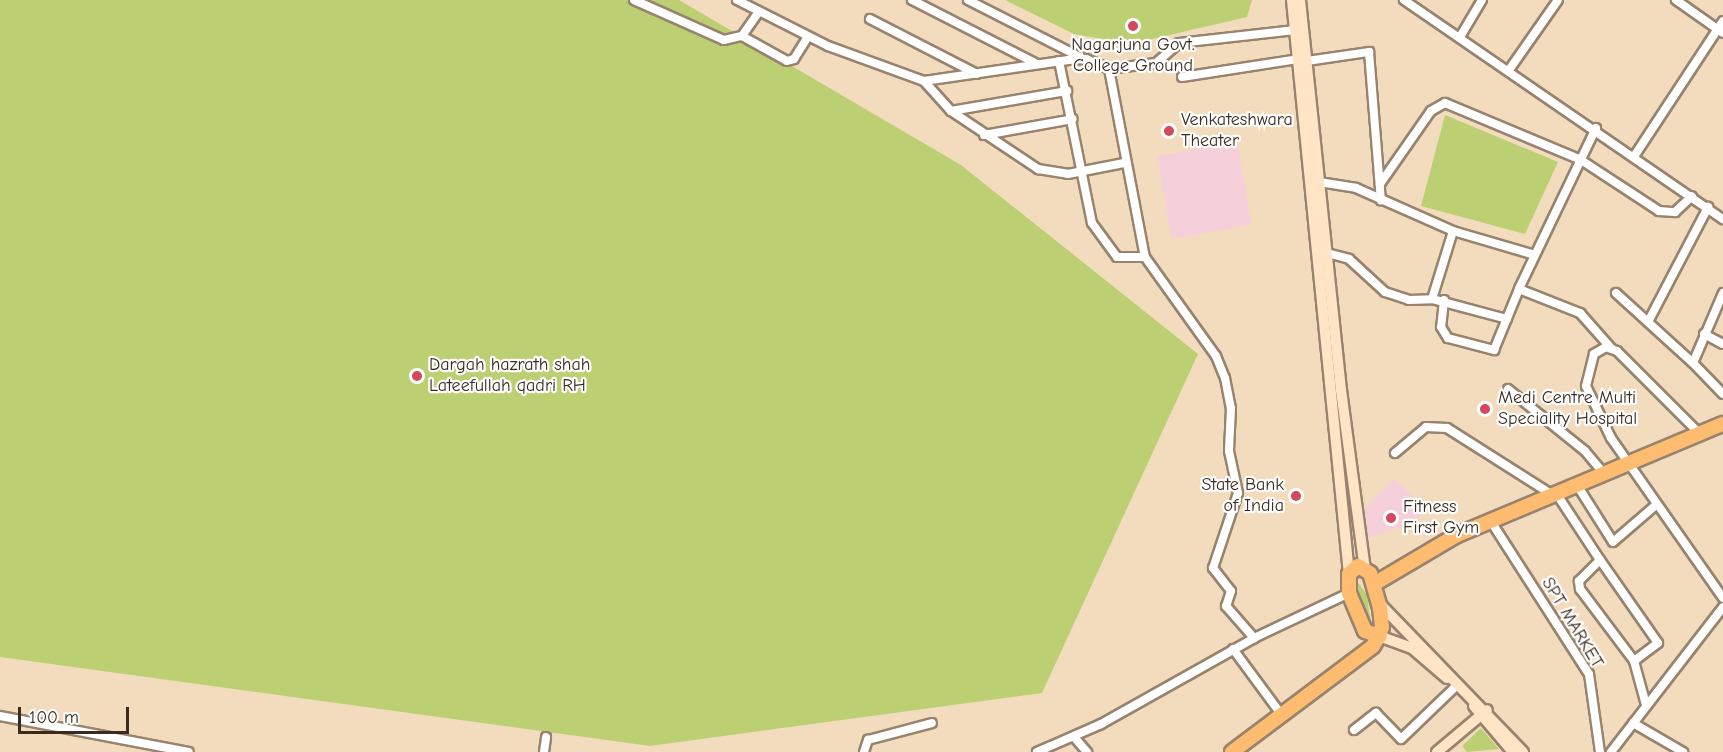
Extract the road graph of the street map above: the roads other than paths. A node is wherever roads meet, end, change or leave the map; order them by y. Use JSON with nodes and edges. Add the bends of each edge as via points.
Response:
{"nodes":[{"id":1,"x":634,"y":0,"type":"edge"},
{"id":2,"x":737,"y":0,"type":"edge"},
{"id":3,"x":912,"y":0,"type":"edge"},
{"id":4,"x":968,"y":0,"type":"edge"},
{"id":5,"x":1292,"y":0,"type":"edge"},
{"id":6,"x":1300,"y":0,"type":"edge"},
{"id":7,"x":1482,"y":0,"type":"edge"},
{"id":8,"x":1558,"y":0,"type":"edge"},
{"id":9,"x":1676,"y":0,"type":"edge"},
{"id":10,"x":1407,"y":1,"type":"edge"},
{"id":11,"x":758,"y":13,"type":"junction"},
{"id":12,"x":870,"y":20,"type":"dead end"},
{"id":13,"x":1723,"y":21,"type":"edge"},
{"id":14,"x":1295,"y":30,"type":"junction"},
{"id":15,"x":1720,"y":31,"type":"edge"},
{"id":16,"x":742,"y":36,"type":"junction"},
{"id":17,"x":808,"y":37,"type":"junction"},
{"id":18,"x":1460,"y":37,"type":"junction"},
{"id":19,"x":1086,"y":59,"type":"junction"},
{"id":20,"x":1302,"y":60,"type":"junction"},
{"id":21,"x":1059,"y":61,"type":"junction"},
{"id":22,"x":1037,"y":64,"type":"junction"},
{"id":23,"x":1109,"y":69,"type":"junction"},
{"id":24,"x":1509,"y":70,"type":"junction"},
{"id":25,"x":977,"y":74,"type":"junction"},
{"id":26,"x":1182,"y":77,"type":"dead end"},
{"id":27,"x":924,"y":81,"type":"junction"},
{"id":28,"x":1067,"y":91,"type":"junction"},
{"id":29,"x":951,"y":111,"type":"junction"},
{"id":30,"x":1073,"y":119,"type":"junction"},
{"id":31,"x":1596,"y":128,"type":"junction"},
{"id":32,"x":984,"y":135,"type":"junction"},
{"id":33,"x":1635,"y":155,"type":"junction"},
{"id":34,"x":1581,"y":160,"type":"junction"},
{"id":35,"x":1124,"y":163,"type":"junction"},
{"id":36,"x":1082,"y":172,"type":"junction"},
{"id":37,"x":1319,"y":182,"type":"junction"},
{"id":38,"x":1380,"y":184,"type":"junction"},
{"id":39,"x":1692,"y":196,"type":"junction"},
{"id":40,"x":1381,"y":201,"type":"junction"},
{"id":41,"x":1708,"y":207,"type":"junction"},
{"id":42,"x":1723,"y":219,"type":"edge"},
{"id":43,"x":1453,"y":231,"type":"junction"},
{"id":44,"x":1327,"y":253,"type":"junction"},
{"id":45,"x":1535,"y":255,"type":"junction"},
{"id":46,"x":1145,"y":257,"type":"junction"},
{"id":47,"x":1519,"y":289,"type":"junction"},
{"id":48,"x":1616,"y":293,"type":"dead end"},
{"id":49,"x":1432,"y":298,"type":"junction"},
{"id":50,"x":1722,"y":298,"type":"edge"},
{"id":51,"x":1444,"y":300,"type":"junction"},
{"id":52,"x":1507,"y":319,"type":"junction"},
{"id":53,"x":1648,"y":322,"type":"junction"},
{"id":54,"x":1704,"y":334,"type":"junction"},
{"id":55,"x":1723,"y":344,"type":"edge"},
{"id":56,"x":1611,"y":348,"type":"junction"},
{"id":57,"x":1692,"y":363,"type":"junction"},
{"id":58,"x":1508,"y":389,"type":"dead end"},
{"id":59,"x":1723,"y":394,"type":"edge"},
{"id":60,"x":1723,"y":424,"type":"edge"},
{"id":61,"x":1700,"y":434,"type":"junction"},
{"id":62,"x":1395,"y":453,"type":"dead end"},
{"id":63,"x":1627,"y":464,"type":"junction"},
{"id":64,"x":1604,"y":474,"type":"junction"},
{"id":65,"x":1577,"y":485,"type":"junction"},
{"id":66,"x":1553,"y":494,"type":"junction"},
{"id":67,"x":1656,"y":505,"type":"junction"},
{"id":68,"x":1490,"y":520,"type":"junction"},
{"id":69,"x":1600,"y":560,"type":"junction"},
{"id":70,"x":1349,"y":574,"type":"junction"},
{"id":71,"x":1370,"y":575,"type":"junction"},
{"id":72,"x":1350,"y":593,"type":"junction"},
{"id":73,"x":1723,"y":598,"type":"edge"},
{"id":74,"x":1377,"y":600,"type":"junction"},
{"id":75,"x":1723,"y":607,"type":"edge"},
{"id":76,"x":1362,"y":627,"type":"junction"},
{"id":77,"x":1380,"y":636,"type":"junction"},
{"id":78,"x":1254,"y":638,"type":"junction"},
{"id":79,"x":1233,"y":649,"type":"junction"},
{"id":80,"x":1634,"y":661,"type":"junction"},
{"id":81,"x":1456,"y":686,"type":"junction"},
{"id":82,"x":1646,"y":705,"type":"junction"},
{"id":83,"x":1278,"y":710,"type":"junction"},
{"id":84,"x":1484,"y":712,"type":"junction"},
{"id":85,"x":0,"y":716,"type":"edge"},
{"id":86,"x":932,"y":723,"type":"dead end"},
{"id":87,"x":1633,"y":723,"type":"junction"},
{"id":88,"x":1354,"y":730,"type":"dead end"},
{"id":89,"x":546,"y":737,"type":"dead end"},
{"id":90,"x":1074,"y":737,"type":"junction"},
{"id":91,"x":189,"y":752,"type":"edge"},
{"id":92,"x":544,"y":752,"type":"edge"},
{"id":93,"x":864,"y":752,"type":"edge"},
{"id":94,"x":1037,"y":752,"type":"edge"},
{"id":95,"x":1087,"y":752,"type":"edge"},
{"id":96,"x":1220,"y":752,"type":"edge"},
{"id":97,"x":1232,"y":752,"type":"edge"},
{"id":98,"x":1437,"y":752,"type":"edge"},
{"id":99,"x":1513,"y":752,"type":"edge"},
{"id":100,"x":1522,"y":752,"type":"edge"},
{"id":101,"x":1600,"y":752,"type":"edge"},
{"id":102,"x":1611,"y":752,"type":"edge"},
{"id":103,"x":1683,"y":752,"type":"edge"}],
"edges":[{"from":1,"to":16,"type":"street","via":[[724,40]]},
{"from":2,"to":11,"type":"street"},
{"from":3,"to":22,"type":"street"},
{"from":4,"to":19,"type":"street"},
{"from":5,"to":14,"type":"main road"},
{"from":6,"to":20,"type":"main road"},
{"from":7,"to":18,"type":"street"},
{"from":8,"to":24,"type":"street"},
{"from":9,"to":15,"type":"street"},
{"from":10,"to":18,"type":"street"},
{"from":11,"to":16,"type":"street"},
{"from":11,"to":17,"type":"street"},
{"from":12,"to":25,"type":"street"},
{"from":13,"to":15,"type":"street"},
{"from":14,"to":20,"type":"main road"},
{"from":14,"to":23,"type":"street","via":[[1179,43],[1156,63]]},
{"from":15,"to":33,"type":"street"},
{"from":16,"to":17,"type":"street","via":[[790,62]]},
{"from":17,"to":27,"type":"street"},
{"from":18,"to":24,"type":"street"},
{"from":19,"to":21,"type":"street"},
{"from":19,"to":23,"type":"street"},
{"from":20,"to":26,"type":"street"},
{"from":20,"to":37,"type":"main road"},
{"from":20,"to":38,"type":"street","via":[[1370,52]]},
{"from":20,"to":70,"type":"main road"},
{"from":21,"to":22,"type":"street"},
{"from":21,"to":28,"type":"street"},
{"from":22,"to":25,"type":"street"},
{"from":23,"to":35,"type":"street"},
{"from":24,"to":31,"type":"street"},
{"from":25,"to":27,"type":"street"},
{"from":27,"to":29,"type":"street"},
{"from":28,"to":29,"type":"street"},
{"from":28,"to":30,"type":"street"},
{"from":29,"to":32,"type":"street"},
{"from":30,"to":32,"type":"street"},
{"from":30,"to":36,"type":"street"},
{"from":31,"to":33,"type":"street"},
{"from":31,"to":34,"type":"street"},
{"from":32,"to":36,"type":"street","via":[[1038,169]]},
{"from":33,"to":39,"type":"street"},
{"from":34,"to":38,"type":"street","via":[[1445,103],[1431,111]]},
{"from":34,"to":39,"type":"street","via":[[1665,213],[1679,209]]},
{"from":34,"to":45,"type":"street"},
{"from":35,"to":36,"type":"street"},
{"from":35,"to":46,"type":"street"},
{"from":36,"to":46,"type":"street","via":[[1092,223],[1108,247],[1125,260]]},
{"from":37,"to":40,"type":"street","via":[[1356,188]]},
{"from":37,"to":44,"type":"main road"},
{"from":38,"to":40,"type":"street"},
{"from":39,"to":41,"type":"street"},
{"from":40,"to":43,"type":"street"},
{"from":41,"to":42,"type":"street"},
{"from":41,"to":53,"type":"street"},
{"from":43,"to":45,"type":"street"},
{"from":43,"to":49,"type":"street"},
{"from":44,"to":49,"type":"street","via":[[1349,260],[1385,292],[1409,300]]},
{"from":44,"to":71,"type":"main road"},
{"from":45,"to":47,"type":"street"},
{"from":46,"to":78,"type":"street","via":[[1216,356],[1225,378],[1231,408],[1229,451],[1238,493],[1213,567],[1232,591],[1226,606]]},
{"from":47,"to":52,"type":"street"},
{"from":47,"to":56,"type":"street","via":[[1580,313]]},
{"from":48,"to":53,"type":"street"},
{"from":49,"to":51,"type":"street"},
{"from":50,"to":54,"type":"street"},
{"from":51,"to":52,"type":"street"},
{"from":51,"to":52,"type":"street","via":[[1441,327],[1455,343],[1494,350]]},
{"from":53,"to":57,"type":"street"},
{"from":54,"to":55,"type":"street"},
{"from":54,"to":57,"type":"street"},
{"from":56,"to":61,"type":"street"},
{"from":56,"to":63,"type":"street","via":[[1594,354],[1586,386]]},
{"from":57,"to":59,"type":"street"},
{"from":58,"to":64,"type":"street","via":[[1585,451]]},
{"from":60,"to":61,"type":"highway"},
{"from":61,"to":63,"type":"highway"},
{"from":62,"to":66,"type":"street","via":[[1426,427],[1446,428]]},
{"from":63,"to":64,"type":"highway"},
{"from":63,"to":67,"type":"street"},
{"from":64,"to":65,"type":"highway"},
{"from":65,"to":66,"type":"highway"},
{"from":65,"to":67,"type":"street","via":[[1613,542]]},
{"from":66,"to":68,"type":"highway"},
{"from":66,"to":69,"type":"street"},
{"from":67,"to":73,"type":"street"},
{"from":68,"to":71,"type":"highway"},
{"from":68,"to":101,"type":"street","name":"SPT MARKET","via":[[1589,674]]},
{"from":69,"to":80,"type":"street","via":[[1579,581],[1580,589]]},
{"from":69,"to":80,"type":"street","via":[[1658,643]]},
{"from":70,"to":71,"type":"highway","via":[[1358,566]]},
{"from":70,"to":72,"type":"highway"},
{"from":71,"to":74,"type":"highway"},
{"from":72,"to":76,"type":"highway"},
{"from":72,"to":78,"type":"street"},
{"from":74,"to":77,"type":"highway"},
{"from":74,"to":84,"type":"main road","via":[[1398,627]]},
{"from":75,"to":82,"type":"street"},
{"from":76,"to":77,"type":"highway"},
{"from":76,"to":83,"type":"highway","via":[[1362,644],[1350,660]]},
{"from":77,"to":81,"type":"main road","via":[[1412,648]]},
{"from":77,"to":97,"type":"highway","via":[[1353,665]]},
{"from":78,"to":79,"type":"street"},
{"from":79,"to":83,"type":"street"},
{"from":79,"to":90,"type":"street"},
{"from":80,"to":82,"type":"street"},
{"from":81,"to":84,"type":"main road"},
{"from":81,"to":88,"type":"street","via":[[1401,739],[1376,713]]},
{"from":82,"to":87,"type":"street"},
{"from":83,"to":96,"type":"highway"},
{"from":84,"to":98,"type":"main road"},
{"from":84,"to":99,"type":"main road"},
{"from":84,"to":100,"type":"main road"},
{"from":85,"to":91,"type":"street"},
{"from":86,"to":93,"type":"street","via":[[868,740]]},
{"from":87,"to":102,"type":"street"},
{"from":87,"to":103,"type":"street"},
{"from":89,"to":92,"type":"street"},
{"from":90,"to":94,"type":"street"},
{"from":90,"to":95,"type":"street"}]}
